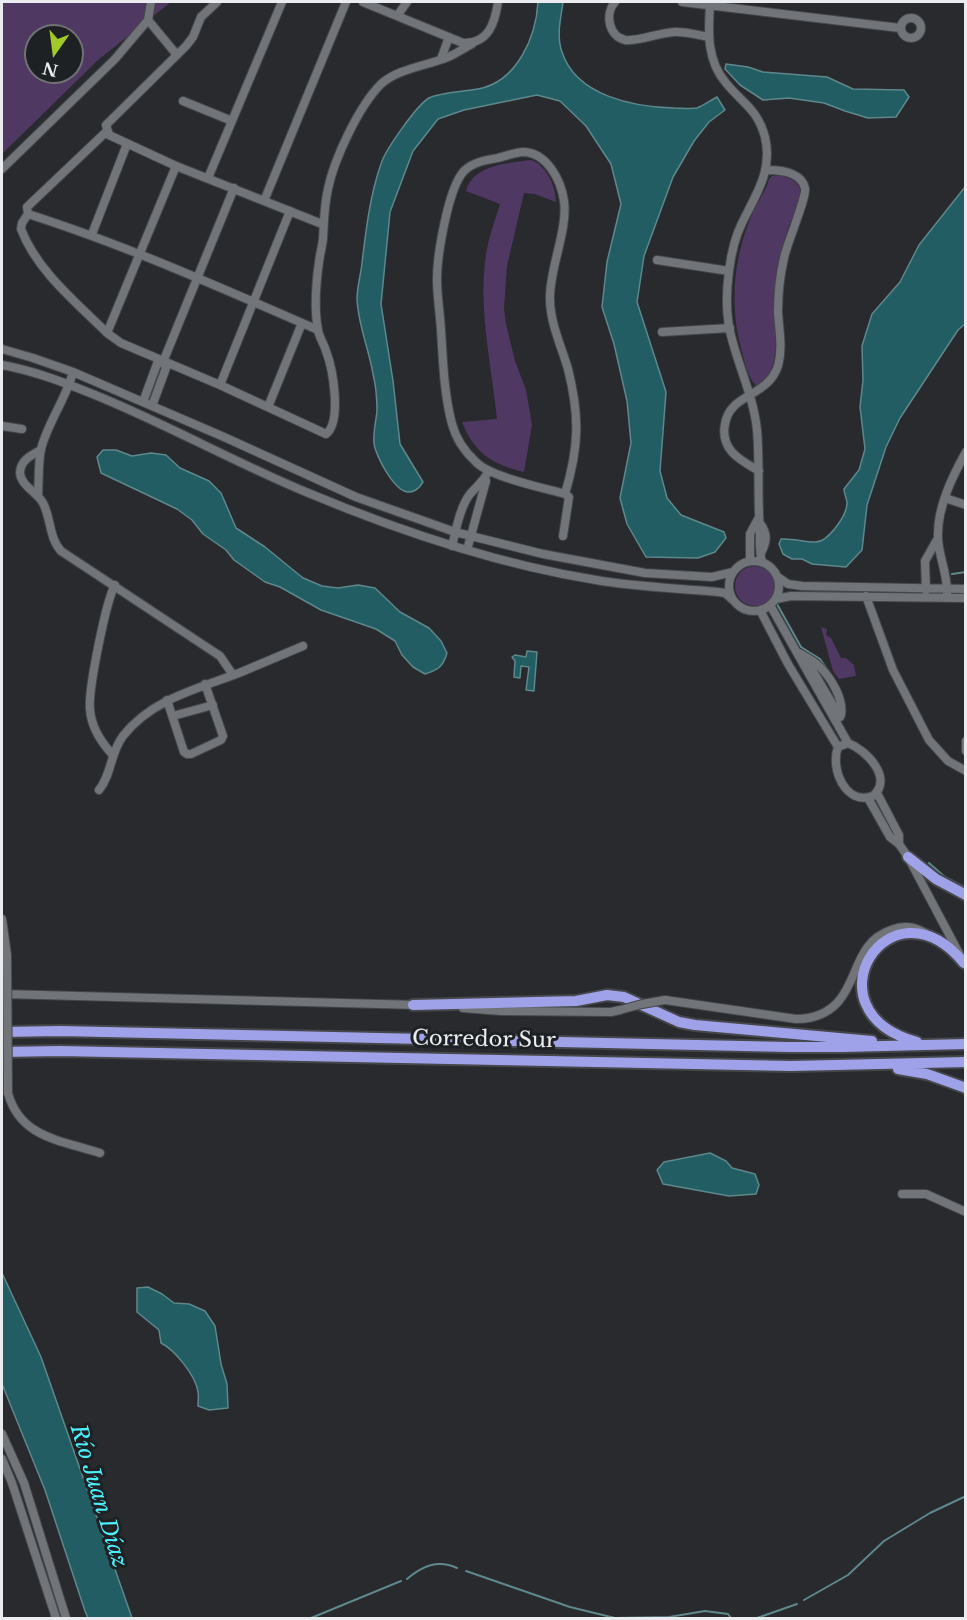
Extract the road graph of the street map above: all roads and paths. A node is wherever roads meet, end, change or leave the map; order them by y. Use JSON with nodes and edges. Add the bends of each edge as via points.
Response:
{"nodes":[{"id":1,"x":151,"y":2,"type":"edge"},
{"id":2,"x":217,"y":2,"type":"edge"},
{"id":3,"x":282,"y":2,"type":"edge"},
{"id":4,"x":346,"y":2,"type":"edge"},
{"id":5,"x":363,"y":2,"type":"edge"},
{"id":6,"x":407,"y":2,"type":"edge"},
{"id":7,"x":498,"y":2,"type":"edge"},
{"id":8,"x":615,"y":2,"type":"edge"},
{"id":9,"x":682,"y":2,"type":"edge"},
{"id":10,"x":710,"y":5,"type":"junction"},
{"id":11,"x":397,"y":16,"type":"junction"},
{"id":12,"x":148,"y":20,"type":"junction"},
{"id":13,"x":900,"y":28,"type":"dead end"},
{"id":14,"x":449,"y":37,"type":"junction"},
{"id":15,"x":709,"y":37,"type":"junction"},
{"id":16,"x":472,"y":44,"type":"junction"},
{"id":17,"x":177,"y":55,"type":"junction"},
{"id":18,"x":441,"y":59,"type":"junction"},
{"id":19,"x":183,"y":101,"type":"dead end"},
{"id":20,"x":232,"y":121,"type":"junction"},
{"id":21,"x":106,"y":131,"type":"junction"},
{"id":22,"x":128,"y":144,"type":"junction"},
{"id":23,"x":176,"y":166,"type":"junction"},
{"id":24,"x":2,"y":169,"type":"edge"},
{"id":25,"x":767,"y":170,"type":"junction"},
{"id":26,"x":208,"y":178,"type":"junction"},
{"id":27,"x":234,"y":188,"type":"junction"},
{"id":28,"x":264,"y":201,"type":"junction"},
{"id":29,"x":290,"y":211,"type":"junction"},
{"id":30,"x":28,"y":214,"type":"junction"},
{"id":31,"x":322,"y":224,"type":"junction"},
{"id":32,"x":92,"y":234,"type":"junction"},
{"id":33,"x":140,"y":253,"type":"junction"},
{"id":34,"x":657,"y":260,"type":"dead end"},
{"id":35,"x":729,"y":271,"type":"junction"},
{"id":36,"x":198,"y":278,"type":"junction"},
{"id":37,"x":255,"y":302,"type":"junction"},
{"id":38,"x":302,"y":323,"type":"junction"},
{"id":39,"x":730,"y":328,"type":"junction"},
{"id":40,"x":318,"y":330,"type":"junction"},
{"id":41,"x":662,"y":332,"type":"dead end"},
{"id":42,"x":107,"y":333,"type":"junction"},
{"id":43,"x":2,"y":349,"type":"edge"},
{"id":44,"x":163,"y":362,"type":"junction"},
{"id":45,"x":2,"y":365,"type":"edge"},
{"id":46,"x":73,"y":372,"type":"junction"},
{"id":47,"x":69,"y":384,"type":"junction"},
{"id":48,"x":220,"y":385,"type":"junction"},
{"id":49,"x":750,"y":395,"type":"junction"},
{"id":50,"x":143,"y":402,"type":"junction"},
{"id":51,"x":152,"y":406,"type":"junction"},
{"id":52,"x":268,"y":407,"type":"junction"},
{"id":53,"x":2,"y":426,"type":"edge"},
{"id":54,"x":22,"y":429,"type":"dead end"},
{"id":55,"x":41,"y":450,"type":"junction"},
{"id":56,"x":966,"y":452,"type":"edge"},
{"id":57,"x":489,"y":471,"type":"junction"},
{"id":58,"x":759,"y":471,"type":"junction"},
{"id":59,"x":565,"y":494,"type":"junction"},
{"id":60,"x":38,"y":496,"type":"junction"},
{"id":61,"x":945,"y":498,"type":"junction"},
{"id":62,"x":966,"y":506,"type":"edge"},
{"id":63,"x":758,"y":519,"type":"junction"},
{"id":64,"x":455,"y":532,"type":"junction"},
{"id":65,"x":563,"y":536,"type":"dead end"},
{"id":66,"x":470,"y":537,"type":"junction"},
{"id":67,"x":938,"y":538,"type":"junction"},
{"id":68,"x":452,"y":546,"type":"junction"},
{"id":69,"x":467,"y":550,"type":"junction"},
{"id":70,"x":761,"y":558,"type":"junction"},
{"id":71,"x":750,"y":561,"type":"junction"},
{"id":72,"x":733,"y":572,"type":"junction"},
{"id":73,"x":778,"y":577,"type":"junction"},
{"id":74,"x":115,"y":585,"type":"junction"},
{"id":75,"x":926,"y":588,"type":"junction"},
{"id":76,"x":948,"y":588,"type":"junction"},
{"id":77,"x":966,"y":589,"type":"edge"},
{"id":78,"x":866,"y":596,"type":"junction"},
{"id":79,"x":928,"y":598,"type":"junction"},
{"id":80,"x":947,"y":598,"type":"junction"},
{"id":81,"x":966,"y":598,"type":"edge"},
{"id":82,"x":734,"y":601,"type":"junction"},
{"id":83,"x":773,"y":602,"type":"junction"},
{"id":84,"x":760,"y":610,"type":"junction"},
{"id":85,"x":303,"y":646,"type":"dead end"},
{"id":86,"x":799,"y":652,"type":"junction"},
{"id":87,"x":814,"y":671,"type":"junction"},
{"id":88,"x":233,"y":675,"type":"junction"},
{"id":89,"x":798,"y":680,"type":"junction"},
{"id":90,"x":205,"y":684,"type":"junction"},
{"id":91,"x":167,"y":700,"type":"junction"},
{"id":92,"x":213,"y":705,"type":"junction"},
{"id":93,"x":172,"y":717,"type":"junction"},
{"id":94,"x":838,"y":726,"type":"junction"},
{"id":95,"x":966,"y":741,"type":"edge"},
{"id":96,"x":848,"y":743,"type":"junction"},
{"id":97,"x":838,"y":747,"type":"junction"},
{"id":98,"x":966,"y":751,"type":"edge"},
{"id":99,"x":112,"y":754,"type":"junction"},
{"id":100,"x":966,"y":771,"type":"edge"},
{"id":101,"x":99,"y":790,"type":"dead end"},
{"id":102,"x":877,"y":793,"type":"junction"},
{"id":103,"x":868,"y":798,"type":"junction"},
{"id":104,"x":899,"y":844,"type":"junction"},
{"id":105,"x":908,"y":857,"type":"junction"},
{"id":106,"x":966,"y":895,"type":"edge"},
{"id":107,"x":2,"y":918,"type":"edge"},
{"id":108,"x":932,"y":937,"type":"junction"},
{"id":109,"x":965,"y":965,"type":"edge"},
{"id":110,"x":2,"y":994,"type":"edge"},
{"id":111,"x":413,"y":1005,"type":"junction"},
{"id":112,"x":2,"y":1032,"type":"edge"},
{"id":113,"x":966,"y":1044,"type":"edge"},
{"id":114,"x":926,"y":1045,"type":"junction"},
{"id":115,"x":905,"y":1046,"type":"junction"},
{"id":116,"x":2,"y":1052,"type":"edge"},
{"id":117,"x":966,"y":1062,"type":"edge"},
{"id":118,"x":852,"y":1065,"type":"junction"},
{"id":119,"x":966,"y":1088,"type":"edge"},
{"id":120,"x":100,"y":1153,"type":"dead end"},
{"id":121,"x":902,"y":1194,"type":"dead end"},
{"id":122,"x":966,"y":1212,"type":"edge"},
{"id":123,"x":2,"y":1434,"type":"edge"},
{"id":124,"x":2,"y":1459,"type":"edge"},
{"id":125,"x":56,"y":1618,"type":"edge"},
{"id":126,"x":66,"y":1618,"type":"edge"}],
"edges":[{"from":1,"to":12,"type":"street"},
{"from":2,"to":17,"type":"street","via":[[201,17],[193,37]]},
{"from":3,"to":20,"type":"street"},
{"from":4,"to":28,"type":"street"},
{"from":5,"to":11,"type":"street"},
{"from":6,"to":11,"type":"street"},
{"from":7,"to":16,"type":"street","via":[[491,29]]},
{"from":8,"to":15,"type":"street","via":[[609,14],[611,28],[624,40],[676,32]]},
{"from":9,"to":10,"type":"street"},
{"from":10,"to":13,"type":"street"},
{"from":10,"to":15,"type":"street"},
{"from":11,"to":14,"type":"street"},
{"from":12,"to":17,"type":"street"},
{"from":12,"to":24,"type":"street","via":[[115,59]]},
{"from":14,"to":16,"type":"street"},
{"from":14,"to":18,"type":"street"},
{"from":15,"to":25,"type":"street","via":[[717,71],[754,111],[765,137]]},
{"from":16,"to":18,"type":"street"},
{"from":17,"to":21,"type":"street","via":[[106,124]]},
{"from":18,"to":31,"type":"street","via":[[391,76],[360,112],[333,173]]},
{"from":19,"to":20,"type":"street"},
{"from":20,"to":26,"type":"street"},
{"from":21,"to":22,"type":"street"},
{"from":21,"to":30,"type":"street","via":[[27,207]]},
{"from":22,"to":23,"type":"street"},
{"from":22,"to":32,"type":"street"},
{"from":23,"to":26,"type":"street"},
{"from":23,"to":33,"type":"street"},
{"from":25,"to":35,"type":"street","via":[[741,225]]},
{"from":25,"to":49,"type":"street","via":[[796,176],[802,181],[805,197],[780,279],[778,367],[761,390]]},
{"from":26,"to":27,"type":"street"},
{"from":27,"to":28,"type":"street"},
{"from":27,"to":36,"type":"street"},
{"from":28,"to":29,"type":"street"},
{"from":29,"to":31,"type":"street"},
{"from":29,"to":37,"type":"street"},
{"from":30,"to":32,"type":"street"},
{"from":30,"to":42,"type":"street","via":[[21,229],[44,266]]},
{"from":31,"to":40,"type":"street"},
{"from":32,"to":33,"type":"street"},
{"from":33,"to":36,"type":"street"},
{"from":33,"to":42,"type":"street"},
{"from":34,"to":35,"type":"street"},
{"from":35,"to":39,"type":"street"},
{"from":36,"to":37,"type":"street"},
{"from":36,"to":44,"type":"street"},
{"from":37,"to":38,"type":"street"},
{"from":37,"to":48,"type":"street"},
{"from":38,"to":40,"type":"street"},
{"from":38,"to":52,"type":"street"},
{"from":39,"to":41,"type":"street"},
{"from":39,"to":49,"type":"street"},
{"from":40,"to":52,"type":"street","via":[[333,378],[335,421],[331,430],[326,434]]},
{"from":42,"to":44,"type":"street"},
{"from":43,"to":46,"type":"street"},
{"from":44,"to":48,"type":"street"},
{"from":44,"to":50,"type":"street","via":[[157,364]]},
{"from":44,"to":51,"type":"street","via":[[166,368]]},
{"from":45,"to":47,"type":"street"},
{"from":46,"to":47,"type":"street"},
{"from":46,"to":50,"type":"street"},
{"from":47,"to":55,"type":"street"},
{"from":47,"to":68,"type":"street","via":[[304,491]]},
{"from":48,"to":52,"type":"street"},
{"from":49,"to":58,"type":"street"},
{"from":49,"to":58,"type":"street","via":[[728,413],[724,435],[728,449]]},
{"from":50,"to":51,"type":"street"},
{"from":51,"to":64,"type":"street","via":[[356,497]]},
{"from":53,"to":54,"type":"street"},
{"from":55,"to":60,"type":"street"},
{"from":55,"to":60,"type":"street","via":[[28,457],[20,473]]},
{"from":56,"to":61,"type":"street"},
{"from":57,"to":59,"type":"street"},
{"from":57,"to":59,"type":"street","via":[[464,448],[452,425],[437,279],[453,192],[464,171],[478,163],[522,152],[536,154],[548,164],[559,182],[564,202],[550,302],[577,423],[576,448]]},
{"from":57,"to":64,"type":"street","via":[[481,486],[470,495]]},
{"from":57,"to":66,"type":"street"},
{"from":58,"to":63,"type":"street"},
{"from":59,"to":65,"type":"street","via":[[570,503]]},
{"from":60,"to":74,"type":"street","via":[[61,551]]},
{"from":61,"to":62,"type":"street"},
{"from":61,"to":67,"type":"street"},
{"from":63,"to":70,"type":"street","via":[[766,531]]},
{"from":63,"to":71,"type":"street","via":[[750,534]]},
{"from":64,"to":66,"type":"street"},
{"from":64,"to":68,"type":"street"},
{"from":66,"to":69,"type":"street"},
{"from":66,"to":72,"type":"street","via":[[645,573],[712,577]]},
{"from":67,"to":75,"type":"street","via":[[925,561]]},
{"from":67,"to":76,"type":"street"},
{"from":68,"to":69,"type":"street"},
{"from":69,"to":82,"type":"street","via":[[595,580],[724,593]]},
{"from":70,"to":71,"type":"street"},
{"from":70,"to":73,"type":"street"},
{"from":71,"to":72,"type":"street"},
{"from":72,"to":82,"type":"street","via":[[729,587]]},
{"from":73,"to":75,"type":"street","via":[[788,584],[802,586]]},
{"from":73,"to":83,"type":"street","via":[[780,584]]},
{"from":74,"to":88,"type":"street","via":[[220,656]]},
{"from":74,"to":99,"type":"street","via":[[108,599],[90,691],[96,733]]},
{"from":75,"to":76,"type":"street"},
{"from":75,"to":79,"type":"street"},
{"from":76,"to":77,"type":"street"},
{"from":76,"to":80,"type":"street"},
{"from":78,"to":79,"type":"street"},
{"from":78,"to":83,"type":"street","via":[[791,596]]},
{"from":78,"to":100,"type":"street","via":[[893,670],[929,740],[948,762]]},
{"from":79,"to":80,"type":"street"},
{"from":80,"to":81,"type":"street"},
{"from":82,"to":84,"type":"street","via":[[744,609]]},
{"from":83,"to":84,"type":"street"},
{"from":83,"to":86,"type":"street"},
{"from":84,"to":89,"type":"street"},
{"from":85,"to":88,"type":"street"},
{"from":86,"to":87,"type":"street"},
{"from":86,"to":87,"type":"street"},
{"from":87,"to":89,"type":"street"},
{"from":87,"to":94,"type":"street"},
{"from":87,"to":94,"type":"street","via":[[839,698],[842,708]]},
{"from":88,"to":90,"type":"street"},
{"from":89,"to":97,"type":"street"},
{"from":90,"to":91,"type":"street"},
{"from":90,"to":92,"type":"street"},
{"from":91,"to":93,"type":"street"},
{"from":91,"to":99,"type":"street","via":[[141,717]]},
{"from":92,"to":93,"type":"street"},
{"from":92,"to":93,"type":"street","via":[[221,740],[191,754],[184,752]]},
{"from":94,"to":96,"type":"street"},
{"from":95,"to":98,"type":"street"},
{"from":96,"to":97,"type":"street"},
{"from":96,"to":102,"type":"street","via":[[863,751],[875,765]]},
{"from":97,"to":103,"type":"street","via":[[835,760],[839,779],[851,793]]},
{"from":99,"to":101,"type":"street","via":[[108,774]]},
{"from":102,"to":103,"type":"street"},
{"from":102,"to":104,"type":"street","via":[[899,835]]},
{"from":103,"to":104,"type":"street","via":[[890,837]]},
{"from":104,"to":105,"type":"street"},
{"from":105,"to":106,"type":"highway","via":[[936,879]]},
{"from":105,"to":109,"type":"street"},
{"from":107,"to":120,"type":"street","bridge":true,"via":[[7,955],[8,1093],[15,1112],[35,1132]]},
{"from":108,"to":109,"type":"highway"},
{"from":108,"to":111,"type":"street","bridge":true,"via":[[919,929],[902,927],[883,933],[862,955],[837,1003],[808,1019],[665,1000],[611,1012]]},
{"from":108,"to":114,"type":"highway","via":[[907,932],[886,940],[870,956],[862,984],[865,1004],[876,1021],[896,1034]]},
{"from":110,"to":111,"type":"street"},
{"from":111,"to":115,"type":"highway","via":[[576,1001],[614,995],[695,1025]]},
{"from":112,"to":115,"type":"highway","name":"Corredor Sur"},
{"from":113,"to":114,"type":"highway","name":"Corredor Sur"},
{"from":114,"to":115,"type":"highway","name":"Corredor Sur"},
{"from":116,"to":118,"type":"highway","name":"Corredor Sur"},
{"from":117,"to":118,"type":"highway","name":"Corredor Sur"},
{"from":118,"to":119,"type":"highway","via":[[913,1071]]},
{"from":121,"to":122,"type":"street","via":[[926,1194]]},
{"from":123,"to":126,"type":"street","via":[[24,1483]]},
{"from":124,"to":125,"type":"street"}]}
